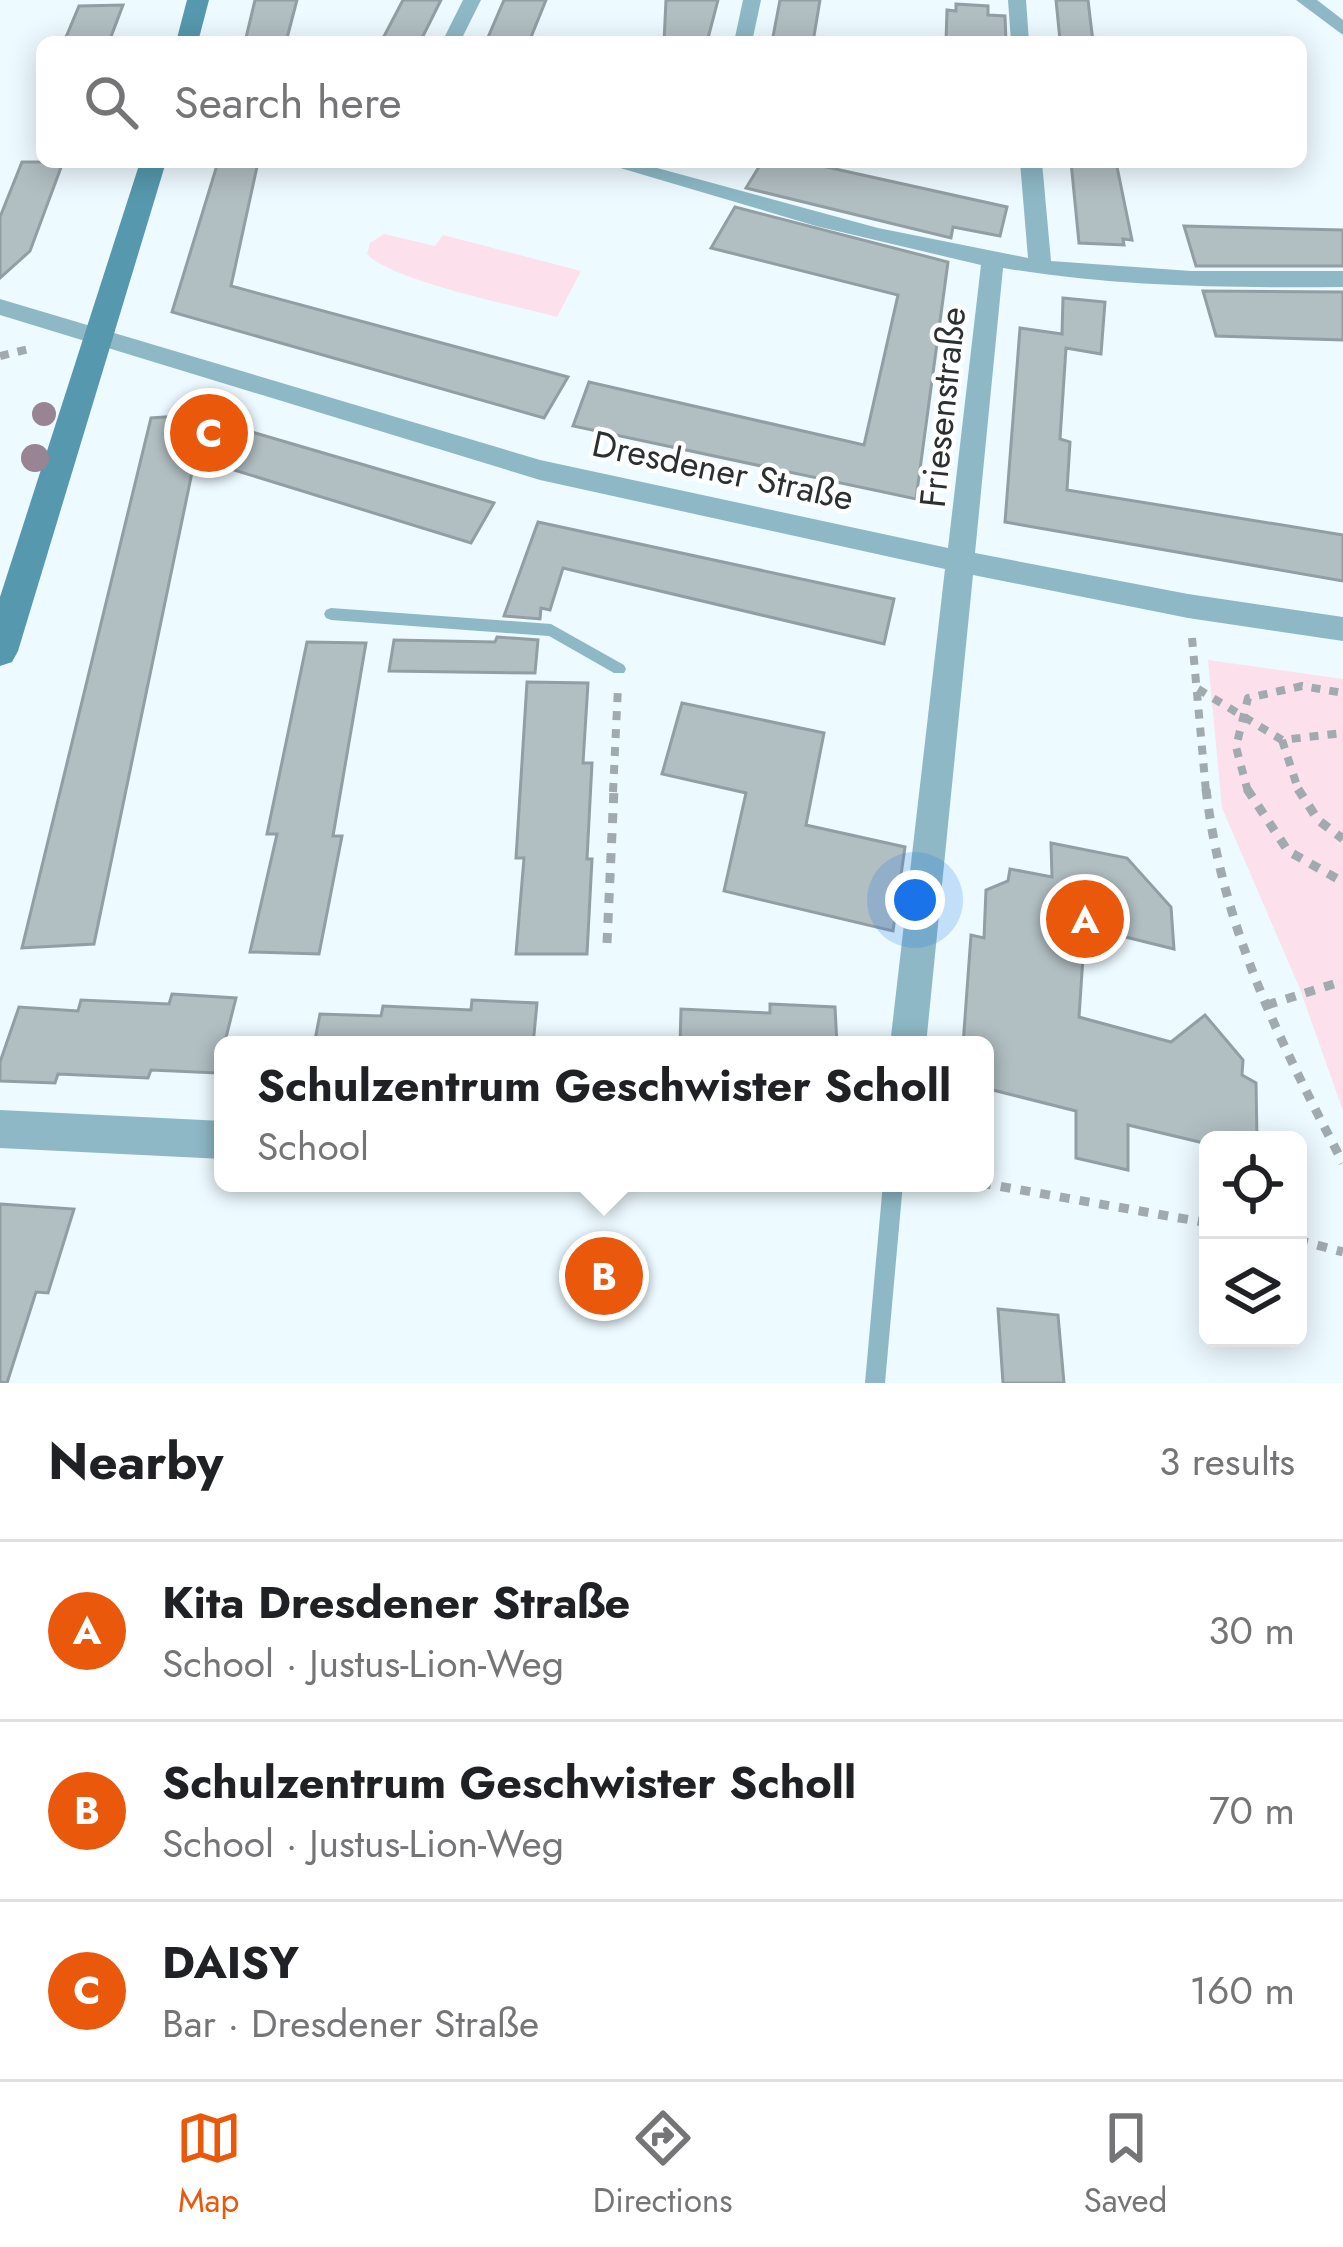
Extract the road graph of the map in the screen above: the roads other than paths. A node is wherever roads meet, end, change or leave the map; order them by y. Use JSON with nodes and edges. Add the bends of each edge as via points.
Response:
{"nodes":[{"id":1,"x":198,"y":0,"type":"edge"},
{"id":2,"x":472,"y":0,"type":"edge"},
{"id":3,"x":752,"y":0,"type":"edge"},
{"id":4,"x":1017,"y":0,"type":"edge"},
{"id":5,"x":1305,"y":0,"type":"edge"},
{"id":6,"x":1343,"y":29,"type":"edge"},
{"id":7,"x":189,"y":36,"type":"edge"},
{"id":8,"x":454,"y":36,"type":"edge"},
{"id":9,"x":744,"y":36,"type":"edge"},
{"id":10,"x":1020,"y":36,"type":"edge"},
{"id":11,"x":151,"y":168,"type":"edge"},
{"id":12,"x":633,"y":168,"type":"edge"},
{"id":13,"x":721,"y":168,"type":"edge"},
{"id":14,"x":1032,"y":168,"type":"edge"},
{"id":15,"x":718,"y":191,"type":"junction"},
{"id":16,"x":993,"y":259,"type":"junction"},
{"id":17,"x":1040,"y":267,"type":"junction"},
{"id":18,"x":1343,"y":280,"type":"edge"},
{"id":19,"x":0,"y":308,"type":"edge"},
{"id":20,"x":97,"y":341,"type":"junction"},
{"id":21,"x":963,"y":562,"type":"junction"},
{"id":22,"x":331,"y":614,"type":"dead end"},
{"id":23,"x":1343,"y":629,"type":"edge"},
{"id":24,"x":0,"y":651,"type":"edge"},
{"id":25,"x":619,"y":669,"type":"road end"},
{"id":26,"x":909,"y":1036,"type":"edge"},
{"id":27,"x":0,"y":1129,"type":"edge"},
{"id":28,"x":214,"y":1140,"type":"edge"},
{"id":29,"x":892,"y":1192,"type":"edge"},
{"id":30,"x":875,"y":1383,"type":"edge"}],
"edges":[{"from":1,"to":7,"type":"street"},
{"from":2,"to":8,"type":"street"},
{"from":3,"to":9,"type":"street"},
{"from":4,"to":10,"type":"street"},
{"from":5,"to":6,"type":"street"},
{"from":11,"to":20,"type":"street"},
{"from":12,"to":15,"type":"street"},
{"from":13,"to":15,"type":"street"},
{"from":14,"to":17,"type":"street"},
{"from":15,"to":16,"type":"street"},
{"from":16,"to":17,"type":"street"},
{"from":16,"to":21,"type":"street","name":"Friesenstraße"},
{"from":17,"to":18,"type":"street"},
{"from":19,"to":20,"type":"street","name":"Dresdener Straße"},
{"from":20,"to":21,"type":"street","name":"Dresdener Straße","via":[[540,470]]},
{"from":20,"to":24,"type":"street"},
{"from":21,"to":23,"type":"street","name":"Dresdener Straße"},
{"from":21,"to":26,"type":"street","name":"Friesenstraße"},
{"from":22,"to":25,"type":"lane","via":[[551,630]]},
{"from":27,"to":28,"type":"street"},
{"from":29,"to":30,"type":"lane"}]}
